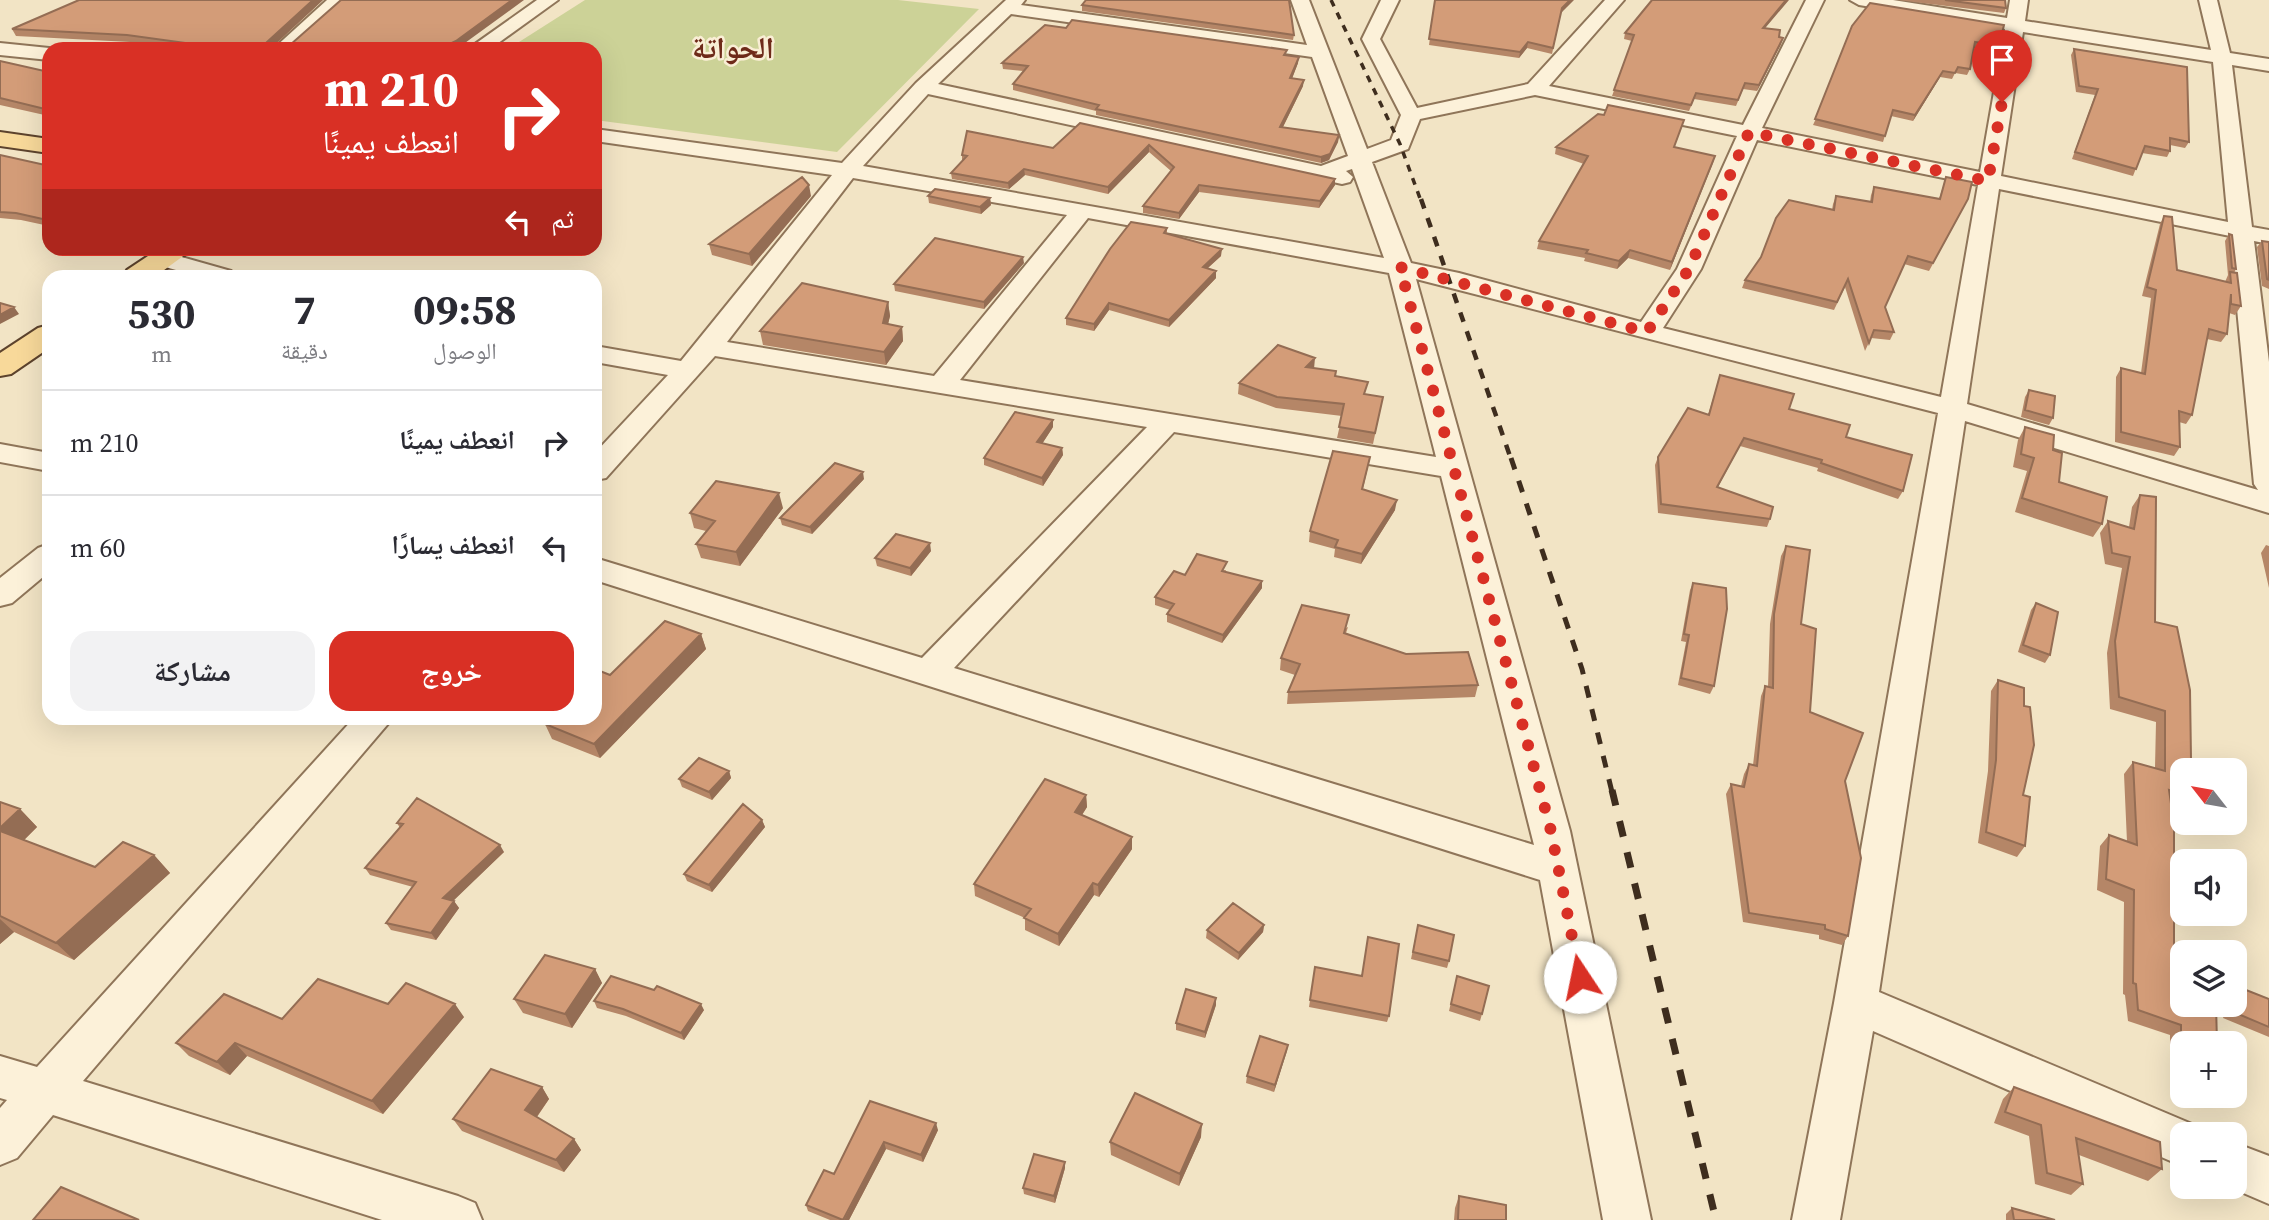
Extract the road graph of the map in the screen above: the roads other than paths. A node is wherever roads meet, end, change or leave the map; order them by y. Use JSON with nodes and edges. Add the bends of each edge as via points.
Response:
{"nodes":[{"id":1,"x":338,"y":0,"type":"edge"},
{"id":2,"x":549,"y":0,"type":"edge"},
{"id":3,"x":1300,"y":0,"type":"edge"},
{"id":4,"x":1390,"y":0,"type":"edge"},
{"id":5,"x":1615,"y":0,"type":"edge"},
{"id":6,"x":1815,"y":0,"type":"edge"},
{"id":7,"x":1859,"y":0,"type":"edge"},
{"id":8,"x":2207,"y":0,"type":"edge"},
{"id":9,"x":1011,"y":4,"type":"edge"},
{"id":10,"x":2017,"y":12,"type":"edge"},
{"id":11,"x":290,"y":42,"type":"edge"},
{"id":12,"x":487,"y":42,"type":"edge"},
{"id":13,"x":0,"y":48,"type":"edge"},
{"id":14,"x":1320,"y":52,"type":"junction"},
{"id":15,"x":42,"y":53,"type":"edge"},
{"id":16,"x":2222,"y":58,"type":"junction"},
{"id":17,"x":2269,"y":65,"type":"edge"},
{"id":18,"x":923,"y":87,"type":"junction"},
{"id":19,"x":1535,"y":89,"type":"junction"},
{"id":20,"x":1411,"y":115,"type":"junction"},
{"id":21,"x":1749,"y":132,"type":"junction"},
{"id":22,"x":602,"y":136,"type":"edge"},
{"id":23,"x":0,"y":139,"type":"edge"},
{"id":24,"x":42,"y":145,"type":"edge"},
{"id":25,"x":847,"y":170,"type":"junction"},
{"id":26,"x":1365,"y":172,"type":"junction"},
{"id":27,"x":1988,"y":181,"type":"junction"},
{"id":28,"x":1083,"y":210,"type":"junction"},
{"id":29,"x":2239,"y":231,"type":"junction"},
{"id":30,"x":2269,"y":237,"type":"edge"},
{"id":31,"x":169,"y":256,"type":"edge"},
{"id":32,"x":177,"y":256,"type":"edge"},
{"id":33,"x":1400,"y":267,"type":"junction"},
{"id":34,"x":147,"y":270,"type":"edge"},
{"id":35,"x":208,"y":270,"type":"edge"},
{"id":36,"x":1647,"y":332,"type":"junction"},
{"id":37,"x":42,"y":339,"type":"edge"},
{"id":38,"x":709,"y":346,"type":"junction"},
{"id":39,"x":602,"y":355,"type":"edge"},
{"id":40,"x":0,"y":367,"type":"edge"},
{"id":41,"x":688,"y":370,"type":"junction"},
{"id":42,"x":942,"y":384,"type":"junction"},
{"id":43,"x":1952,"y":408,"type":"junction"},
{"id":44,"x":1168,"y":421,"type":"junction"},
{"id":45,"x":0,"y":453,"type":"edge"},
{"id":46,"x":42,"y":461,"type":"edge"},
{"id":47,"x":602,"y":463,"type":"edge"},
{"id":48,"x":1454,"y":469,"type":"junction"},
{"id":49,"x":2269,"y":484,"type":"edge"},
{"id":50,"x":2269,"y":503,"type":"edge"},
{"id":51,"x":42,"y":561,"type":"edge"},
{"id":52,"x":602,"y":571,"type":"edge"},
{"id":53,"x":0,"y":594,"type":"edge"},
{"id":54,"x":928,"y":673,"type":"junction"},
{"id":55,"x":369,"y":725,"type":"edge"},
{"id":56,"x":1559,"y":869,"type":"junction"},
{"id":57,"x":1856,"y":1003,"type":"junction"},
{"id":58,"x":0,"y":1077,"type":"edge"},
{"id":59,"x":46,"y":1091,"type":"junction"},
{"id":60,"x":2170,"y":1138,"type":"edge"},
{"id":61,"x":0,"y":1142,"type":"edge"},
{"id":62,"x":2247,"y":1171,"type":"edge"},
{"id":63,"x":2269,"y":1180,"type":"edge"},
{"id":64,"x":458,"y":1220,"type":"edge"},
{"id":65,"x":1627,"y":1220,"type":"edge"},
{"id":66,"x":1816,"y":1220,"type":"edge"}],
"edges":[{"from":1,"to":11,"type":"street"},
{"from":2,"to":12,"type":"street"},
{"from":3,"to":14,"type":"street"},
{"from":4,"to":20,"type":"street","via":[[1371,39]]},
{"from":5,"to":19,"type":"street"},
{"from":6,"to":21,"type":"street"},
{"from":7,"to":10,"type":"street"},
{"from":8,"to":16,"type":"street"},
{"from":9,"to":14,"type":"street"},
{"from":9,"to":18,"type":"street"},
{"from":10,"to":16,"type":"street"},
{"from":10,"to":27,"type":"street"},
{"from":13,"to":15,"type":"street"},
{"from":14,"to":26,"type":"street"},
{"from":16,"to":17,"type":"street"},
{"from":16,"to":29,"type":"street"},
{"from":18,"to":25,"type":"street"},
{"from":18,"to":26,"type":"street","via":[[1322,173]]},
{"from":19,"to":20,"type":"street"},
{"from":19,"to":21,"type":"street"},
{"from":20,"to":26,"type":"street","via":[[1399,145]]},
{"from":21,"to":27,"type":"street"},
{"from":21,"to":36,"type":"street","via":[[1689,269]]},
{"from":22,"to":25,"type":"street"},
{"from":23,"to":24,"type":"main road"},
{"from":25,"to":28,"type":"street"},
{"from":25,"to":38,"type":"street"},
{"from":26,"to":33,"type":"street"},
{"from":27,"to":29,"type":"street"},
{"from":27,"to":43,"type":"street"},
{"from":28,"to":33,"type":"street"},
{"from":28,"to":42,"type":"street"},
{"from":29,"to":30,"type":"street"},
{"from":29,"to":49,"type":"street"},
{"from":31,"to":34,"type":"main road"},
{"from":32,"to":35,"type":"street"},
{"from":33,"to":36,"type":"street"},
{"from":33,"to":48,"type":"street"},
{"from":36,"to":43,"type":"street"},
{"from":37,"to":40,"type":"main road"},
{"from":38,"to":41,"type":"street"},
{"from":38,"to":42,"type":"street"},
{"from":39,"to":41,"type":"street"},
{"from":41,"to":47,"type":"street"},
{"from":42,"to":44,"type":"street"},
{"from":43,"to":50,"type":"street"},
{"from":43,"to":57,"type":"street"},
{"from":44,"to":48,"type":"street"},
{"from":44,"to":54,"type":"street"},
{"from":45,"to":46,"type":"street"},
{"from":48,"to":56,"type":"street"},
{"from":51,"to":53,"type":"street"},
{"from":52,"to":54,"type":"street"},
{"from":54,"to":56,"type":"street"},
{"from":55,"to":59,"type":"street"},
{"from":56,"to":65,"type":"street"},
{"from":57,"to":60,"type":"street"},
{"from":57,"to":66,"type":"street"},
{"from":58,"to":59,"type":"street"},
{"from":59,"to":61,"type":"street"},
{"from":59,"to":64,"type":"street"},
{"from":62,"to":63,"type":"street"}]}
